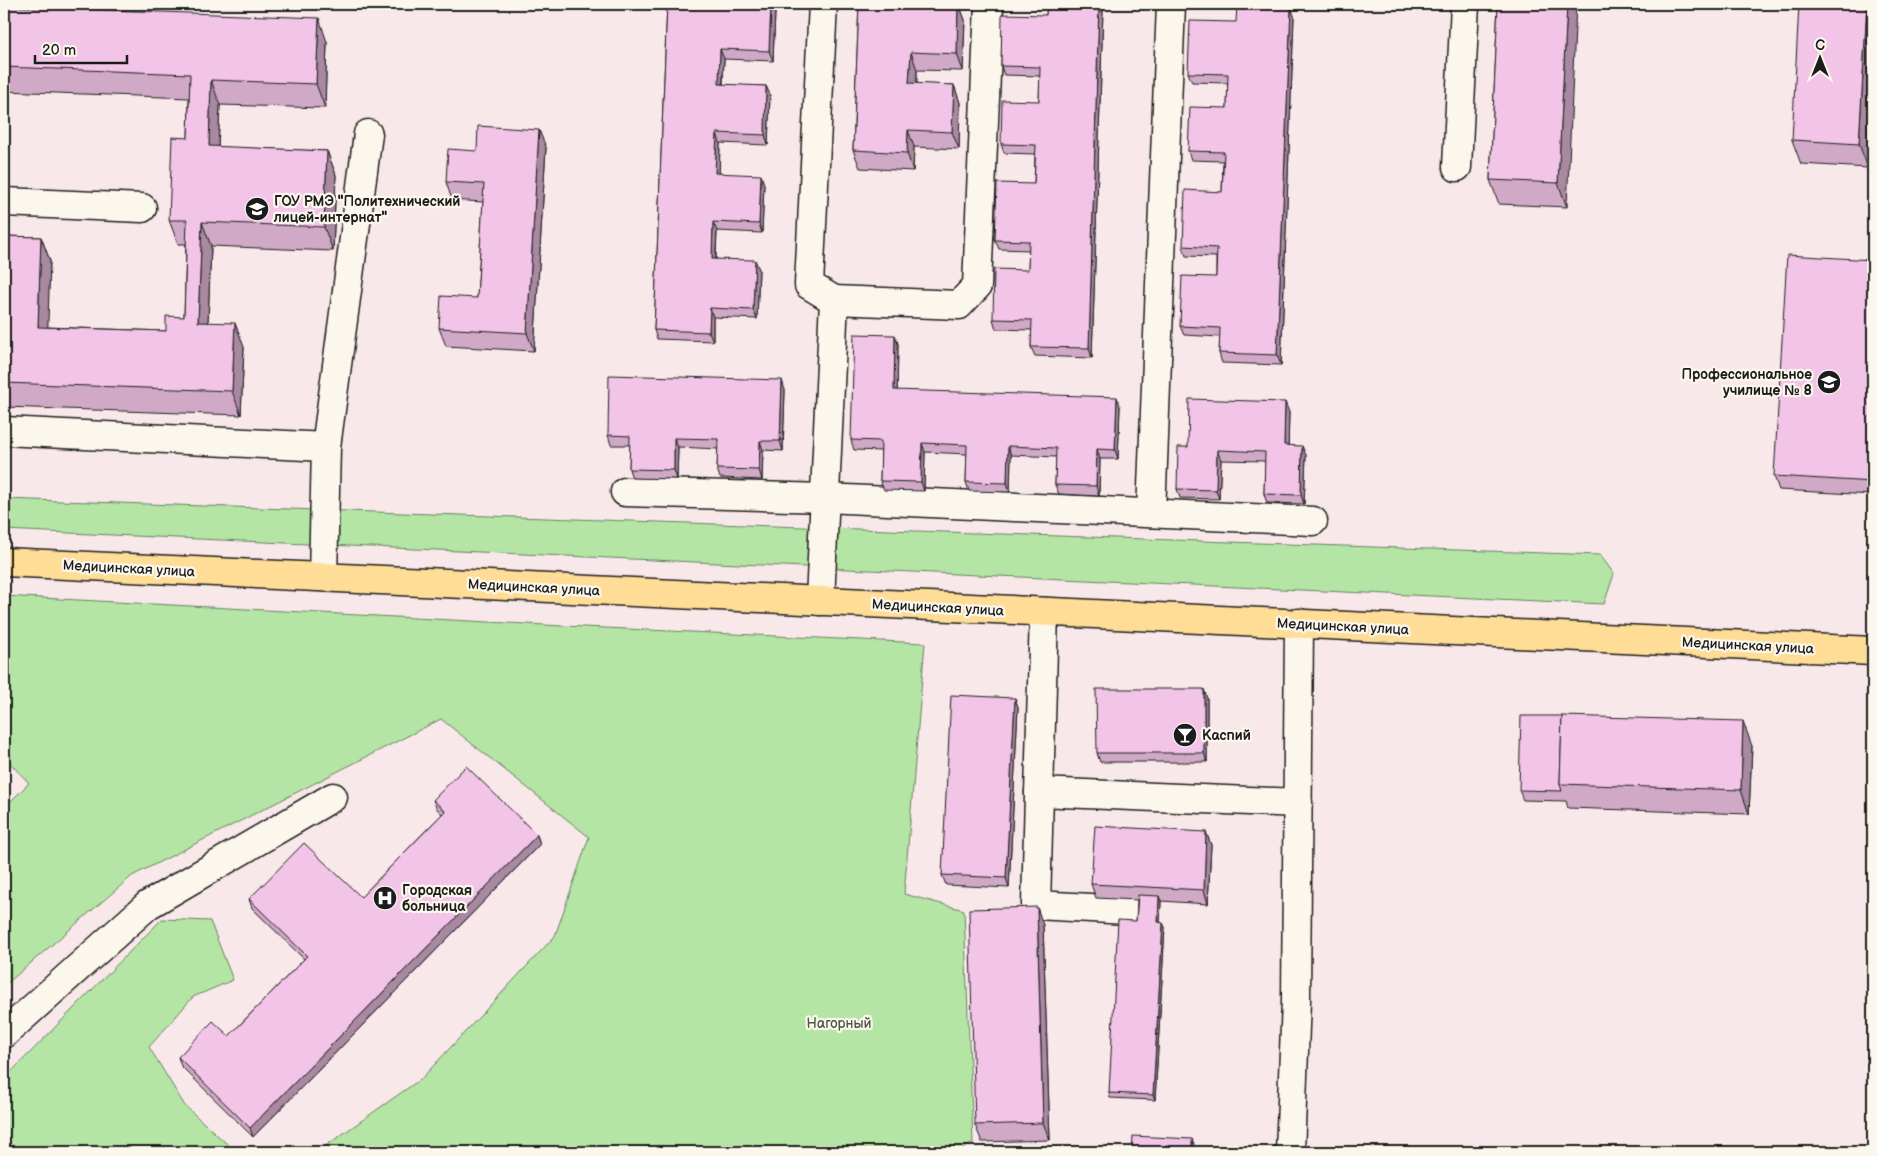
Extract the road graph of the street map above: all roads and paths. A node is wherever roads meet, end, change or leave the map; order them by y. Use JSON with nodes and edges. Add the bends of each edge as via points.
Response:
{"nodes":[{"id":1,"x":823,"y":4,"type":"edge"},
{"id":2,"x":989,"y":4,"type":"edge"},
{"id":3,"x":1171,"y":4,"type":"edge"},
{"id":4,"x":1465,"y":4,"type":"edge"},
{"id":5,"x":368,"y":134,"type":"dead end"},
{"id":6,"x":1457,"y":167,"type":"dead end"},
{"id":7,"x":4,"y":202,"type":"edge"},
{"id":8,"x":142,"y":208,"type":"dead end"},
{"id":9,"x":834,"y":300,"type":"junction"},
{"id":10,"x":4,"y":431,"type":"edge"},
{"id":11,"x":326,"y":447,"type":"junction"},
{"id":12,"x":624,"y":492,"type":"dead end"},
{"id":13,"x":825,"y":498,"type":"junction"},
{"id":14,"x":1151,"y":513,"type":"junction"},
{"id":15,"x":1313,"y":521,"type":"dead end"},
{"id":16,"x":4,"y":562,"type":"edge"},
{"id":17,"x":323,"y":577,"type":"junction"},
{"id":18,"x":820,"y":601,"type":"junction"},
{"id":19,"x":1044,"y":612,"type":"junction"},
{"id":20,"x":1299,"y":623,"type":"junction"},
{"id":21,"x":1873,"y":651,"type":"edge"},
{"id":22,"x":1039,"y":792,"type":"junction"},
{"id":23,"x":333,"y":797,"type":"dead end"},
{"id":24,"x":1298,"y":803,"type":"junction"},
{"id":25,"x":1128,"y":910,"type":"dead end"},
{"id":26,"x":4,"y":1034,"type":"edge"},
{"id":27,"x":1290,"y":1152,"type":"edge"}],
"edges":[{"from":1,"to":9,"type":"lane","via":[[809,285]]},
{"from":2,"to":9,"type":"lane","via":[[977,286],[959,305]]},
{"from":3,"to":14,"type":"lane"},
{"from":4,"to":6,"type":"lane"},
{"from":5,"to":11,"type":"lane"},
{"from":7,"to":8,"type":"lane"},
{"from":9,"to":13,"type":"lane"},
{"from":10,"to":11,"type":"lane"},
{"from":11,"to":17,"type":"lane"},
{"from":12,"to":13,"type":"lane"},
{"from":13,"to":14,"type":"lane"},
{"from":13,"to":18,"type":"lane"},
{"from":14,"to":15,"type":"lane"},
{"from":16,"to":17,"type":"main road","name":"Медицинская улица"},
{"from":17,"to":18,"type":"main road","name":"Медицинская улица"},
{"from":18,"to":19,"type":"main road","name":"Медицинская улица"},
{"from":19,"to":20,"type":"main road","name":"Медицинская улица"},
{"from":19,"to":22,"type":"lane"},
{"from":20,"to":21,"type":"main road","name":"Медицинская улица"},
{"from":20,"to":24,"type":"lane"},
{"from":22,"to":24,"type":"lane"},
{"from":22,"to":25,"type":"lane","via":[[1036,905]]},
{"from":23,"to":26,"type":"lane","via":[[148,905]]},
{"from":24,"to":27,"type":"lane","via":[[1296,1000]]}]}
